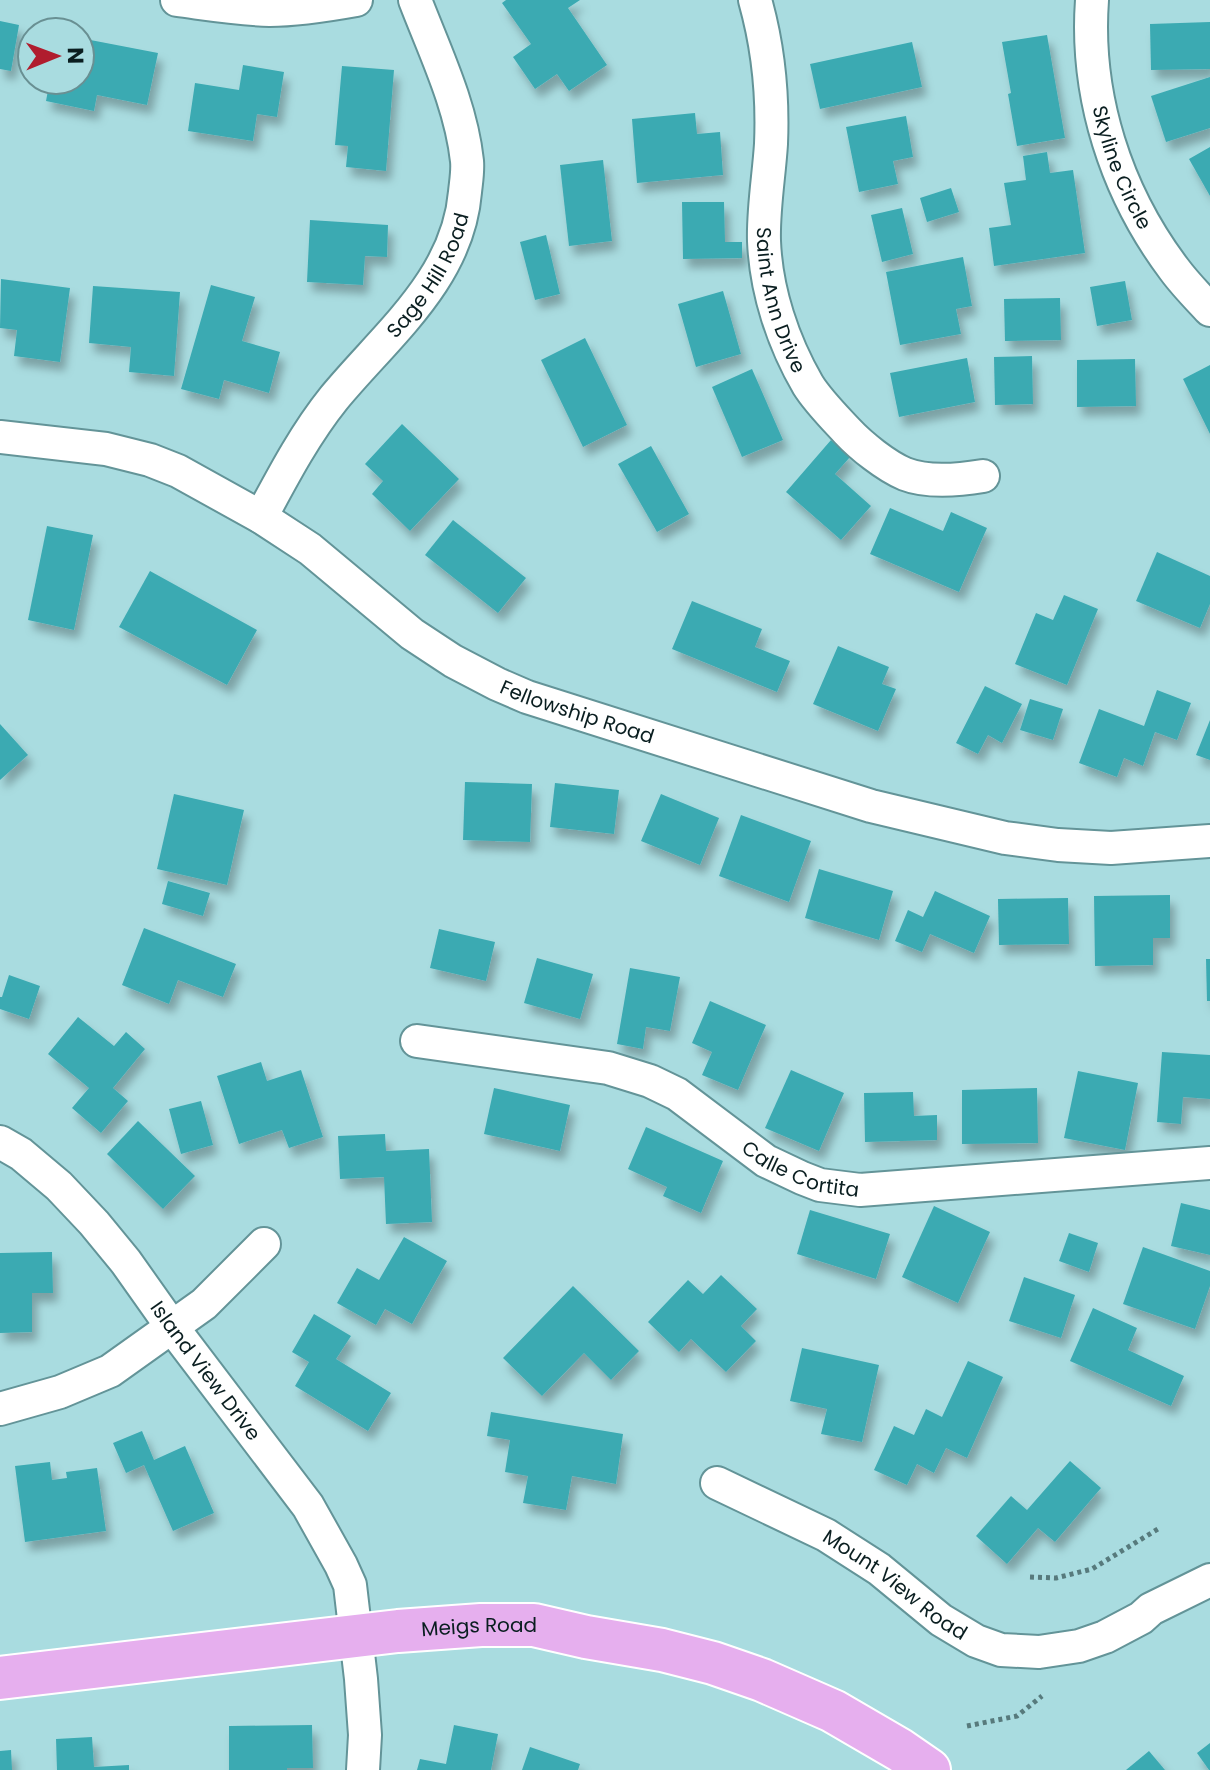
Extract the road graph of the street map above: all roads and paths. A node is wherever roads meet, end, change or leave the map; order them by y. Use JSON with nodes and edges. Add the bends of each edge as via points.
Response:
{"nodes":[{"id":1,"x":177,"y":0,"type":"edge"},
{"id":2,"x":356,"y":0,"type":"edge"},
{"id":3,"x":415,"y":0,"type":"edge"},
{"id":4,"x":755,"y":0,"type":"edge"},
{"id":5,"x":1092,"y":0,"type":"edge"},
{"id":6,"x":1210,"y":310,"type":"edge"},
{"id":7,"x":0,"y":437,"type":"edge"},
{"id":8,"x":983,"y":476,"type":"dead end"},
{"id":9,"x":261,"y":517,"type":"junction"},
{"id":10,"x":1210,"y":841,"type":"edge"},
{"id":11,"x":417,"y":1041,"type":"dead end"},
{"id":12,"x":0,"y":1142,"type":"edge"},
{"id":13,"x":1210,"y":1163,"type":"edge"},
{"id":14,"x":264,"y":1244,"type":"dead end"},
{"id":15,"x":172,"y":1327,"type":"junction"},
{"id":16,"x":0,"y":1409,"type":"edge"},
{"id":17,"x":717,"y":1483,"type":"dead end"},
{"id":18,"x":1158,"y":1529,"type":"dead end"},
{"id":19,"x":1030,"y":1577,"type":"dead end"},
{"id":20,"x":1210,"y":1580,"type":"edge"},
{"id":21,"x":355,"y":1635,"type":"junction"},
{"id":22,"x":0,"y":1678,"type":"edge"},
{"id":23,"x":1042,"y":1696,"type":"dead end"},
{"id":24,"x":967,"y":1726,"type":"dead end"},
{"id":25,"x":363,"y":1770,"type":"edge"},
{"id":26,"x":929,"y":1770,"type":"edge"}],
"edges":[{"from":1,"to":2,"type":"street","via":[[273,10]]},
{"from":3,"to":9,"type":"street","name":"Sage Hill Road","via":[[461,124],[467,164],[455,239],[413,310],[333,399]]},
{"from":4,"to":8,"type":"street","name":"Saint Ann Drive","via":[[769,82],[764,240],[769,287],[783,333],[809,386],[863,448],[905,474],[962,480]]},
{"from":5,"to":6,"type":"street","name":"Skyline Circle","via":[[1092,63],[1119,173],[1174,270]]},
{"from":7,"to":9,"type":"street","name":"Fellowship Road","via":[[106,449],[150,460]]},
{"from":9,"to":10,"type":"street","name":"Fellowship Road","via":[[310,549],[412,634],[527,697],[871,806],[1005,838],[1111,848]]},
{"from":11,"to":13,"type":"street","name":"Calle Cortita","via":[[608,1068],[650,1081],[677,1094],[766,1161],[820,1185],[860,1190]]},
{"from":12,"to":15,"type":"street","name":"Island View Drive","via":[[49,1178],[94,1223]]},
{"from":14,"to":15,"type":"street","via":[[204,1304]]},
{"from":15,"to":16,"type":"street","via":[[110,1371]]},
{"from":15,"to":21,"type":"street","name":"Island View Drive","via":[[308,1506],[347,1577]]},
{"from":17,"to":20,"type":"street","name":"Mount View Road","via":[[826,1535],[879,1569],[941,1620],[1001,1650],[1079,1646]]},
{"from":18,"to":19,"type":"path","via":[[1092,1569],[1056,1578]]},
{"from":21,"to":22,"type":"main road","name":"Meigs Road"},
{"from":21,"to":25,"type":"street","name":"Island View Drive","via":[[365,1735]]},
{"from":21,"to":26,"type":"main road","name":"Meigs Road","via":[[534,1625],[662,1650],[762,1680],[833,1711]]},
{"from":23,"to":24,"type":"path","via":[[1017,1716]]}]}
